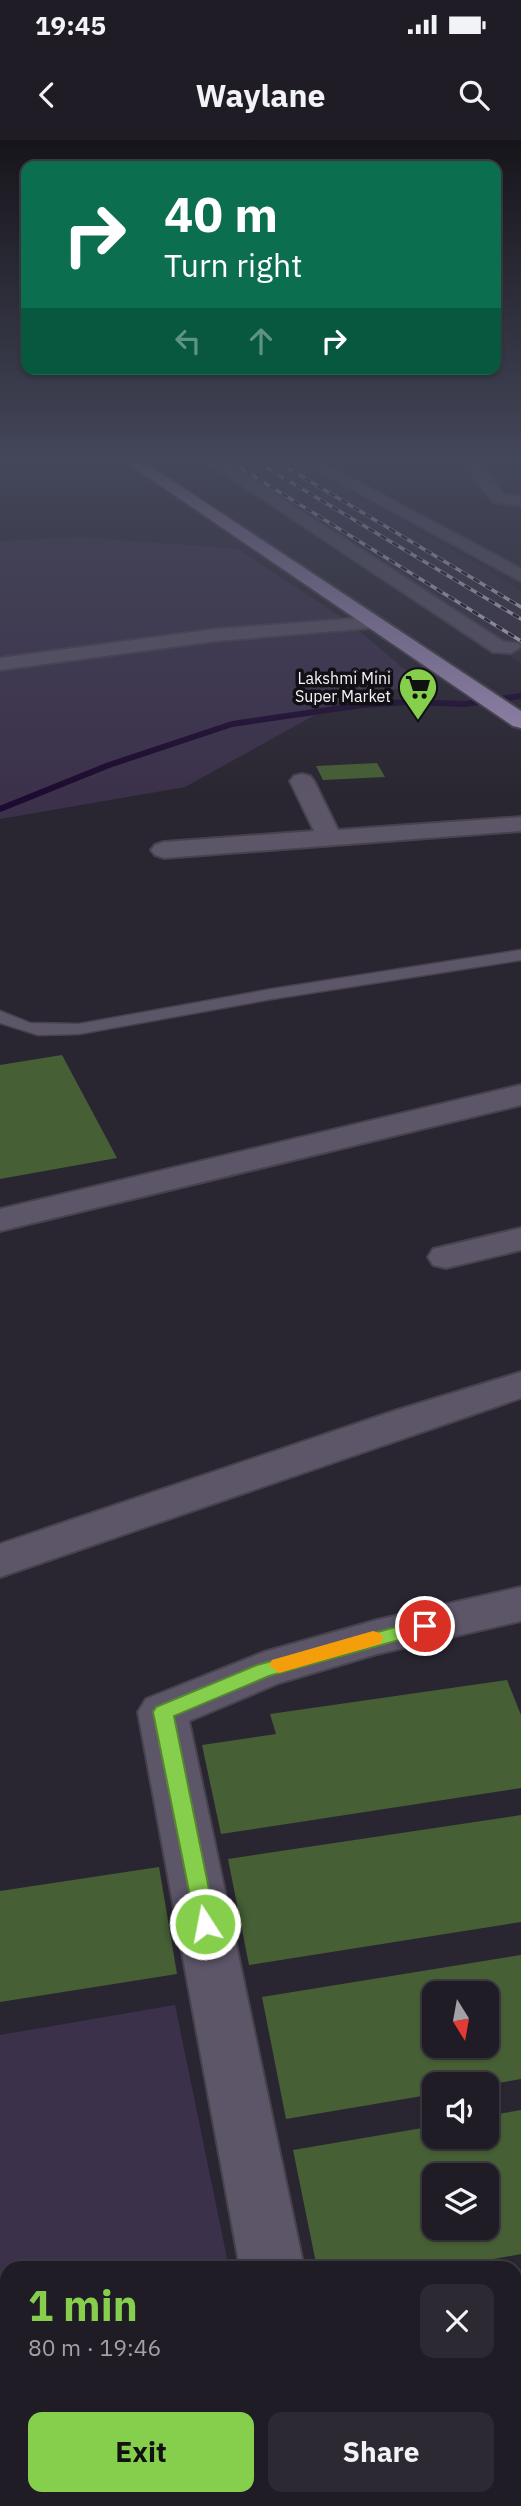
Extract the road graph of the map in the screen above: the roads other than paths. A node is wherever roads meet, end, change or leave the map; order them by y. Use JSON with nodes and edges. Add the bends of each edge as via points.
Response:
{"nodes":[{"id":1,"x":301,"y":574,"type":"edge"},
{"id":2,"x":387,"y":574,"type":"edge"},
{"id":3,"x":374,"y":623,"type":"junction"},
{"id":4,"x":511,"y":647,"type":"dead end"},
{"id":5,"x":0,"y":664,"type":"edge"},
{"id":6,"x":514,"y":716,"type":"edge"},
{"id":7,"x":302,"y":781,"type":"dead end"},
{"id":8,"x":521,"y":824,"type":"edge"},
{"id":9,"x":330,"y":839,"type":"junction"},
{"id":10,"x":164,"y":850,"type":"dead end"},
{"id":11,"x":521,"y":955,"type":"edge"},
{"id":12,"x":0,"y":1016,"type":"edge"},
{"id":13,"x":521,"y":1095,"type":"edge"},
{"id":14,"x":2,"y":1216,"type":"edge"},
{"id":15,"x":521,"y":1239,"type":"edge"},
{"id":16,"x":446,"y":1257,"type":"dead end"},
{"id":17,"x":521,"y":1385,"type":"edge"},
{"id":18,"x":0,"y":1561,"type":"edge"},
{"id":19,"x":521,"y":1604,"type":"edge"},
{"id":20,"x":271,"y":2261,"type":"edge"}],
"edges":[{"from":1,"to":3,"type":"highway"},
{"from":2,"to":4,"type":"street","via":[[500,648]]},
{"from":3,"to":5,"type":"street","via":[[216,635]]},
{"from":3,"to":6,"type":"highway"},
{"from":7,"to":9,"type":"street"},
{"from":8,"to":9,"type":"street"},
{"from":9,"to":10,"type":"street"},
{"from":11,"to":12,"type":"lane","via":[[79,1029],[17,1028]]},
{"from":13,"to":14,"type":"street"},
{"from":15,"to":16,"type":"street"},
{"from":17,"to":18,"type":"street"},
{"from":19,"to":20,"type":"street","via":[[377,1637],[264,1670],[163,1712]]}]}
